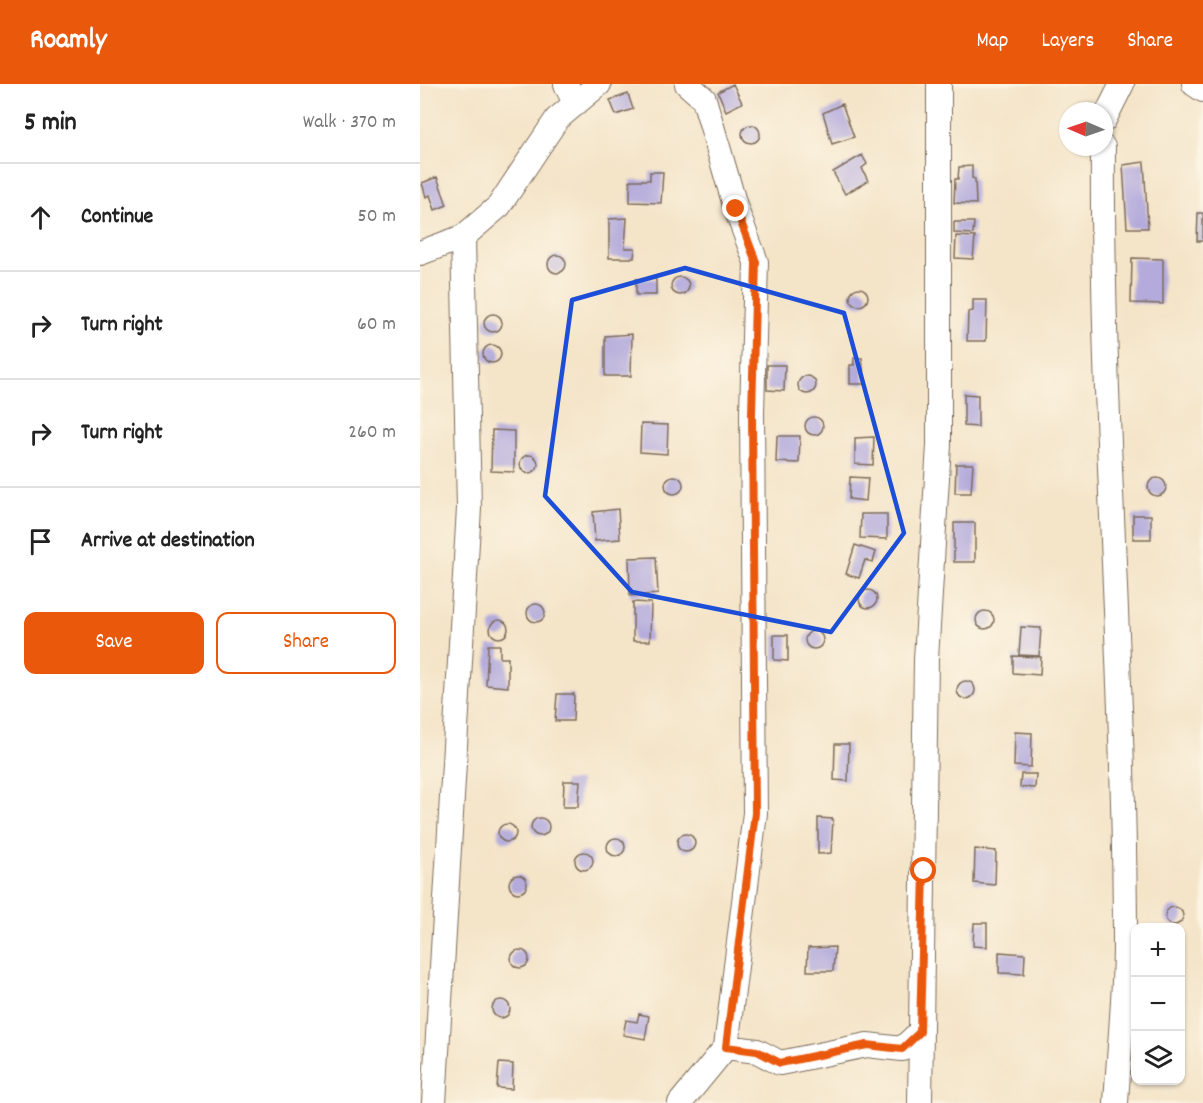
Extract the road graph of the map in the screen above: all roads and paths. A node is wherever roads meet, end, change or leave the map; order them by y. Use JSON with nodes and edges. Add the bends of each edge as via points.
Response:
{"nodes":[{"id":1,"x":599,"y":84,"type":"edge"},
{"id":2,"x":687,"y":84,"type":"edge"},
{"id":3,"x":939,"y":84,"type":"edge"},
{"id":4,"x":1122,"y":84,"type":"edge"},
{"id":5,"x":1194,"y":84,"type":"edge"},
{"id":6,"x":1203,"y":90,"type":"edge"},
{"id":7,"x":570,"y":94,"type":"edge"},
{"id":8,"x":1113,"y":102,"type":"edge"},
{"id":9,"x":1103,"y":156,"type":"edge"},
{"id":10,"x":463,"y":237,"type":"junction"},
{"id":11,"x":420,"y":253,"type":"edge"},
{"id":12,"x":920,"y":1032,"type":"junction"},
{"id":13,"x":726,"y":1047,"type":"junction"},
{"id":14,"x":434,"y":1103,"type":"edge"},
{"id":15,"x":680,"y":1103,"type":"edge"},
{"id":16,"x":920,"y":1103,"type":"edge"},
{"id":17,"x":1116,"y":1103,"type":"edge"}],
"edges":[{"from":1,"to":7,"type":"street"},
{"from":2,"to":13,"type":"street","via":[[704,99],[756,262],[752,414],[755,813]]},
{"from":3,"to":12,"type":"street","via":[[939,446],[927,659]]},
{"from":4,"to":8,"type":"street"},
{"from":5,"to":6,"type":"street"},
{"from":7,"to":10,"type":"street","via":[[498,206]]},
{"from":9,"to":17,"type":"street","via":[[1125,935]]},
{"from":10,"to":11,"type":"street"},
{"from":10,"to":14,"type":"street","via":[[469,508]]},
{"from":12,"to":13,"type":"street","via":[[902,1049],[867,1045],[780,1063],[757,1051]]},
{"from":12,"to":16,"type":"street"},
{"from":13,"to":15,"type":"street"}]}
